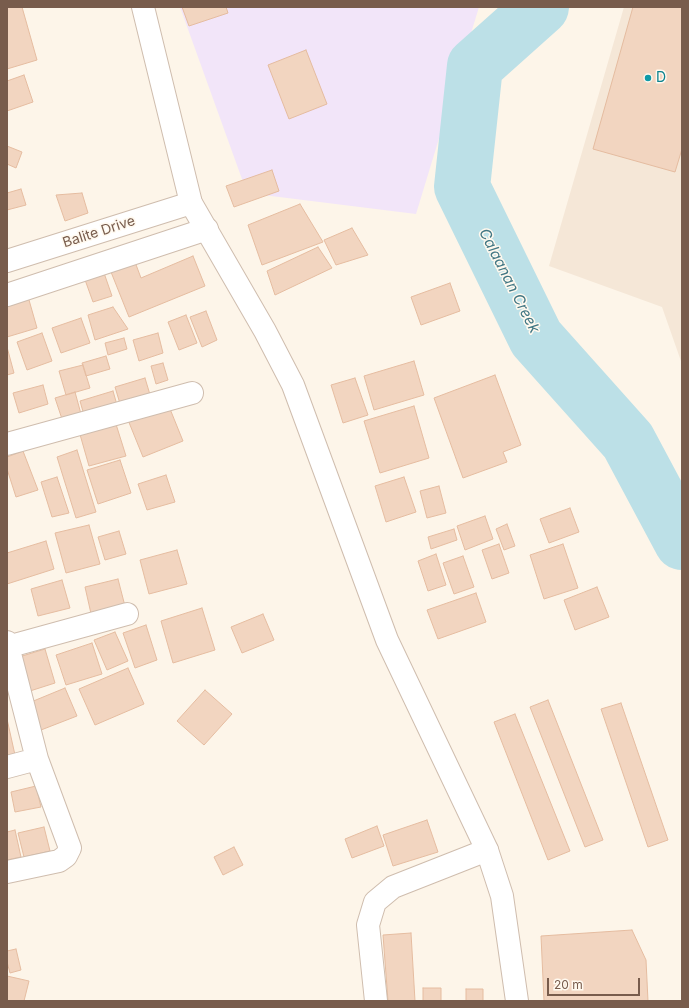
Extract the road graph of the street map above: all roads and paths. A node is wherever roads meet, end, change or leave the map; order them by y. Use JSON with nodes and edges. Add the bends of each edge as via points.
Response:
{"nodes":[{"id":1,"x":143,"y":7,"type":"edge"},
{"id":2,"x":191,"y":203,"type":"junction"},
{"id":3,"x":207,"y":229,"type":"junction"},
{"id":4,"x":7,"y":262,"type":"edge"},
{"id":5,"x":7,"y":295,"type":"edge"},
{"id":6,"x":192,"y":393,"type":"dead end"},
{"id":7,"x":7,"y":444,"type":"edge"},
{"id":8,"x":127,"y":614,"type":"dead end"},
{"id":9,"x":7,"y":645,"type":"edge"},
{"id":10,"x":37,"y":759,"type":"junction"},
{"id":11,"x":7,"y":767,"type":"edge"},
{"id":12,"x":488,"y":850,"type":"junction"},
{"id":13,"x":7,"y":872,"type":"edge"},
{"id":14,"x":376,"y":1001,"type":"edge"},
{"id":15,"x":517,"y":1001,"type":"edge"}],
"edges":[{"from":1,"to":2,"type":"street"},
{"from":2,"to":3,"type":"street"},
{"from":2,"to":4,"type":"street","name":"Balite Drive"},
{"from":3,"to":5,"type":"street"},
{"from":3,"to":12,"type":"street","via":[[266,331],[293,385],[387,640]]},
{"from":6,"to":7,"type":"street"},
{"from":8,"to":9,"type":"street"},
{"from":9,"to":10,"type":"street"},
{"from":10,"to":11,"type":"street"},
{"from":10,"to":13,"type":"street","via":[[70,848],[66,856],[59,861]]},
{"from":12,"to":14,"type":"street","via":[[393,887],[374,902],[368,925]]},
{"from":12,"to":15,"type":"street","via":[[502,896]]}]}
